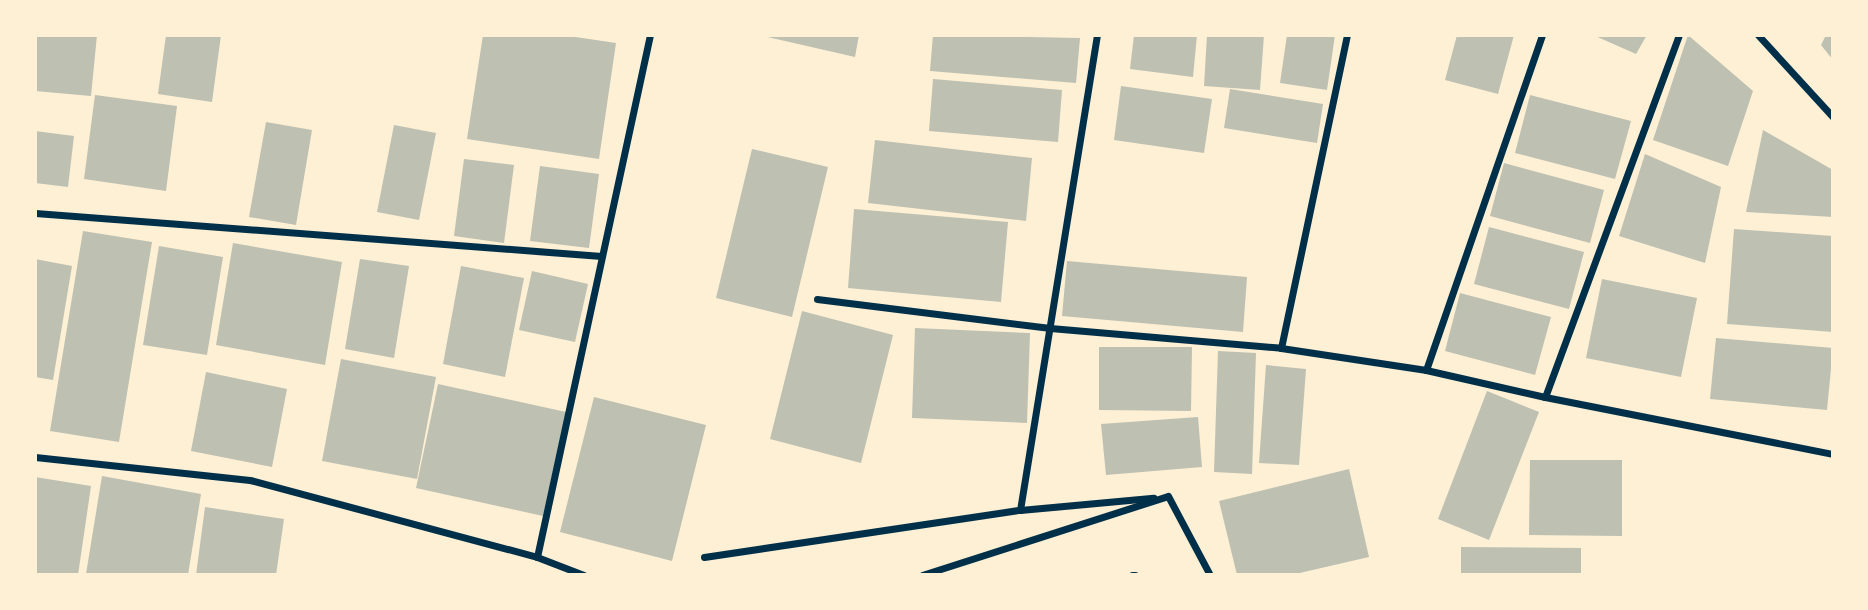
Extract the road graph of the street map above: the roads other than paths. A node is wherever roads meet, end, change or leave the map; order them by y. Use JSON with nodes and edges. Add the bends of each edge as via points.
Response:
{"nodes":[{"id":1,"x":650,"y":35,"type":"edge"},
{"id":2,"x":1097,"y":35,"type":"edge"},
{"id":3,"x":1347,"y":35,"type":"edge"},
{"id":4,"x":1542,"y":35,"type":"edge"},
{"id":5,"x":1679,"y":35,"type":"edge"},
{"id":6,"x":1758,"y":35,"type":"edge"},
{"id":7,"x":1833,"y":117,"type":"edge"},
{"id":8,"x":35,"y":213,"type":"edge"},
{"id":9,"x":601,"y":257,"type":"junction"},
{"id":10,"x":817,"y":299,"type":"dead end"},
{"id":11,"x":1050,"y":328,"type":"junction"},
{"id":12,"x":1281,"y":348,"type":"junction"},
{"id":13,"x":1426,"y":370,"type":"junction"},
{"id":14,"x":1545,"y":397,"type":"junction"},
{"id":15,"x":1833,"y":454,"type":"edge"},
{"id":16,"x":35,"y":457,"type":"edge"},
{"id":17,"x":1168,"y":496,"type":"junction"},
{"id":18,"x":1020,"y":510,"type":"junction"},
{"id":19,"x":537,"y":557,"type":"junction"},
{"id":20,"x":704,"y":557,"type":"dead end"},
{"id":21,"x":584,"y":575,"type":"edge"},
{"id":22,"x":922,"y":575,"type":"edge"},
{"id":23,"x":1210,"y":575,"type":"edge"}],
"edges":[{"from":1,"to":9,"type":"street"},
{"from":2,"to":11,"type":"street"},
{"from":3,"to":12,"type":"street"},
{"from":4,"to":13,"type":"street"},
{"from":5,"to":14,"type":"street"},
{"from":6,"to":7,"type":"street"},
{"from":8,"to":9,"type":"street"},
{"from":9,"to":19,"type":"street"},
{"from":10,"to":11,"type":"street"},
{"from":11,"to":12,"type":"street"},
{"from":11,"to":18,"type":"street"},
{"from":12,"to":13,"type":"street"},
{"from":13,"to":14,"type":"street"},
{"from":14,"to":15,"type":"street"},
{"from":16,"to":19,"type":"street","via":[[250,480]]},
{"from":17,"to":18,"type":"street"},
{"from":17,"to":22,"type":"street"},
{"from":17,"to":23,"type":"street"},
{"from":18,"to":20,"type":"street"},
{"from":19,"to":21,"type":"street"}]}
